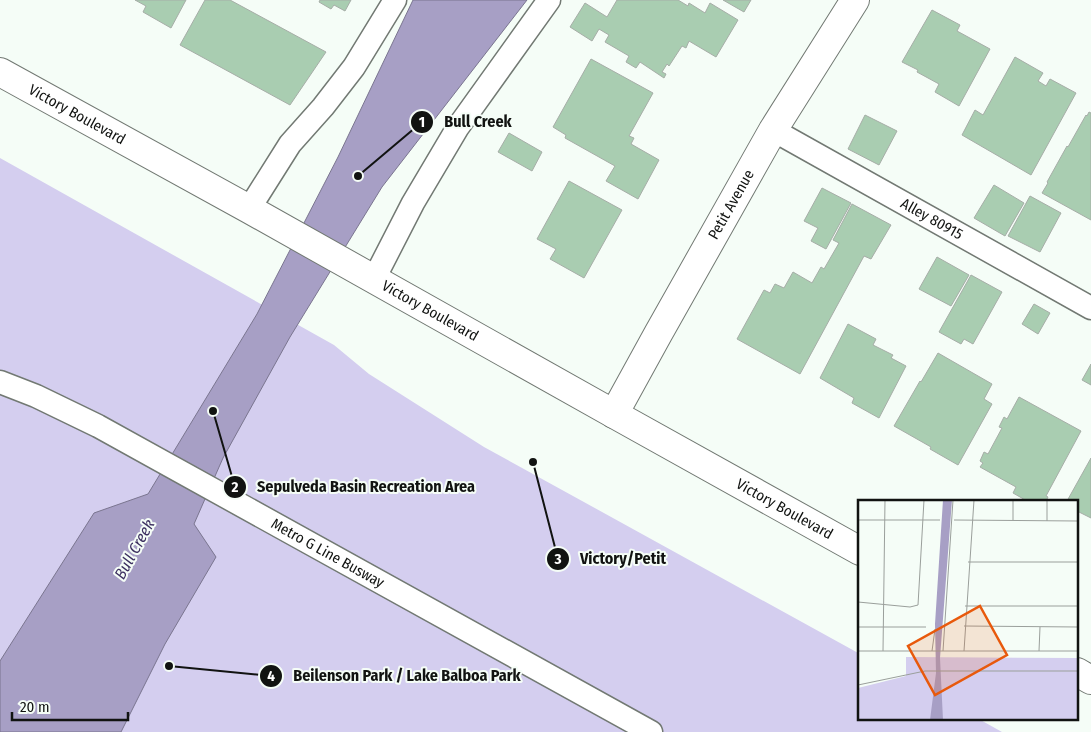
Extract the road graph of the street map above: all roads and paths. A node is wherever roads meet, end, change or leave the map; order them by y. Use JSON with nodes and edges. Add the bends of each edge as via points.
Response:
{"nodes":[{"id":1,"x":395,"y":0,"type":"edge"},
{"id":2,"x":549,"y":0,"type":"edge"},
{"id":3,"x":855,"y":0,"type":"edge"},
{"id":4,"x":0,"y":72,"type":"edge"},
{"id":5,"x":773,"y":130,"type":"junction"},
{"id":6,"x":259,"y":214,"type":"junction"},
{"id":7,"x":366,"y":274,"type":"junction"},
{"id":8,"x":1091,"y":308,"type":"edge"},
{"id":9,"x":0,"y":382,"type":"edge"},
{"id":10,"x":614,"y":414,"type":"junction"},
{"id":11,"x":858,"y":550,"type":"edge"},
{"id":12,"x":1078,"y":673,"type":"edge"},
{"id":13,"x":1091,"y":680,"type":"edge"},
{"id":14,"x":651,"y":732,"type":"edge"}],
"edges":[{"from":1,"to":6,"type":"lane","via":[[354,67],[290,144]]},
{"from":2,"to":7,"type":"lane","via":[[458,128]]},
{"from":3,"to":5,"type":"main road","name":"Petit Avenue"},
{"from":4,"to":6,"type":"main road","name":"Victory Boulevard"},
{"from":5,"to":8,"type":"lane","name":"Alley 80915"},
{"from":5,"to":10,"type":"main road","name":"Petit Avenue"},
{"from":6,"to":7,"type":"main road","name":"Victory Boulevard"},
{"from":7,"to":10,"type":"main road","name":"Victory Boulevard"},
{"from":9,"to":14,"type":"lane","name":"Metro G Line Busway","via":[[98,426]]},
{"from":10,"to":11,"type":"main road","name":"Victory Boulevard"},
{"from":12,"to":13,"type":"main road"}]}
